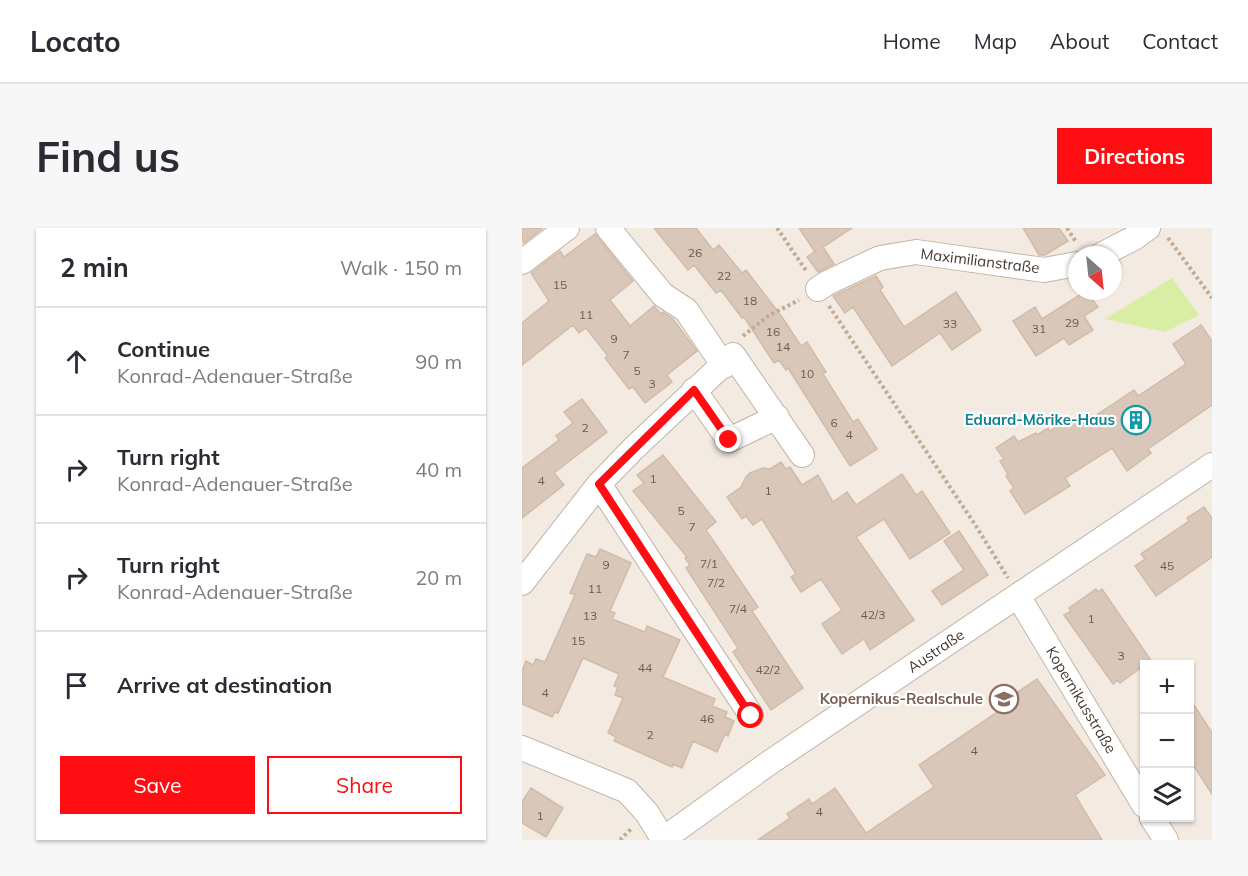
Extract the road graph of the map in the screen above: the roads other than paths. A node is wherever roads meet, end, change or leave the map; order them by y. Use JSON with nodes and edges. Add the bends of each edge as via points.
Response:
{"nodes":[{"id":1,"x":567,"y":228,"type":"edge"},
{"id":2,"x":608,"y":228,"type":"edge"},
{"id":3,"x":1157,"y":232,"type":"edge"},
{"id":4,"x":1118,"y":246,"type":"edge"},
{"id":5,"x":522,"y":262,"type":"edge"},
{"id":6,"x":1068,"y":266,"type":"edge"},
{"id":7,"x":818,"y":289,"type":"road end"},
{"id":8,"x":728,"y":360,"type":"junction"},
{"id":9,"x":694,"y":390,"type":"junction"},
{"id":10,"x":777,"y":417,"type":"junction"},
{"id":11,"x":802,"y":456,"type":"dead end"},
{"id":12,"x":1212,"y":465,"type":"edge"},
{"id":13,"x":599,"y":484,"type":"junction"},
{"id":14,"x":522,"y":583,"type":"edge"},
{"id":15,"x":1018,"y":596,"type":"junction"},
{"id":16,"x":751,"y":716,"type":"dead end"},
{"id":17,"x":522,"y":748,"type":"edge"},
{"id":18,"x":1140,"y":798,"type":"edge"},
{"id":19,"x":1155,"y":822,"type":"edge"},
{"id":20,"x":663,"y":839,"type":"edge"},
{"id":21,"x":1166,"y":840,"type":"edge"}],
"edges":[{"from":1,"to":5,"type":"street"},
{"from":2,"to":8,"type":"street","via":[[663,295],[686,310]]},
{"from":3,"to":4,"type":"street"},
{"from":6,"to":7,"type":"street","name":"Maximilianstraße","via":[[1044,270],[916,252],[880,258]]},
{"from":8,"to":9,"type":"street"},
{"from":8,"to":10,"type":"street"},
{"from":9,"to":10,"type":"street","via":[[729,440]]},
{"from":9,"to":13,"type":"street"},
{"from":10,"to":11,"type":"street"},
{"from":12,"to":15,"type":"street","name":"Austraße"},
{"from":13,"to":14,"type":"street"},
{"from":13,"to":16,"type":"street"},
{"from":15,"to":18,"type":"street","name":"Kopernikusstraße"},
{"from":15,"to":20,"type":"street","name":"Austraße"},
{"from":17,"to":20,"type":"street","via":[[627,791]]},
{"from":19,"to":21,"type":"street"}]}
